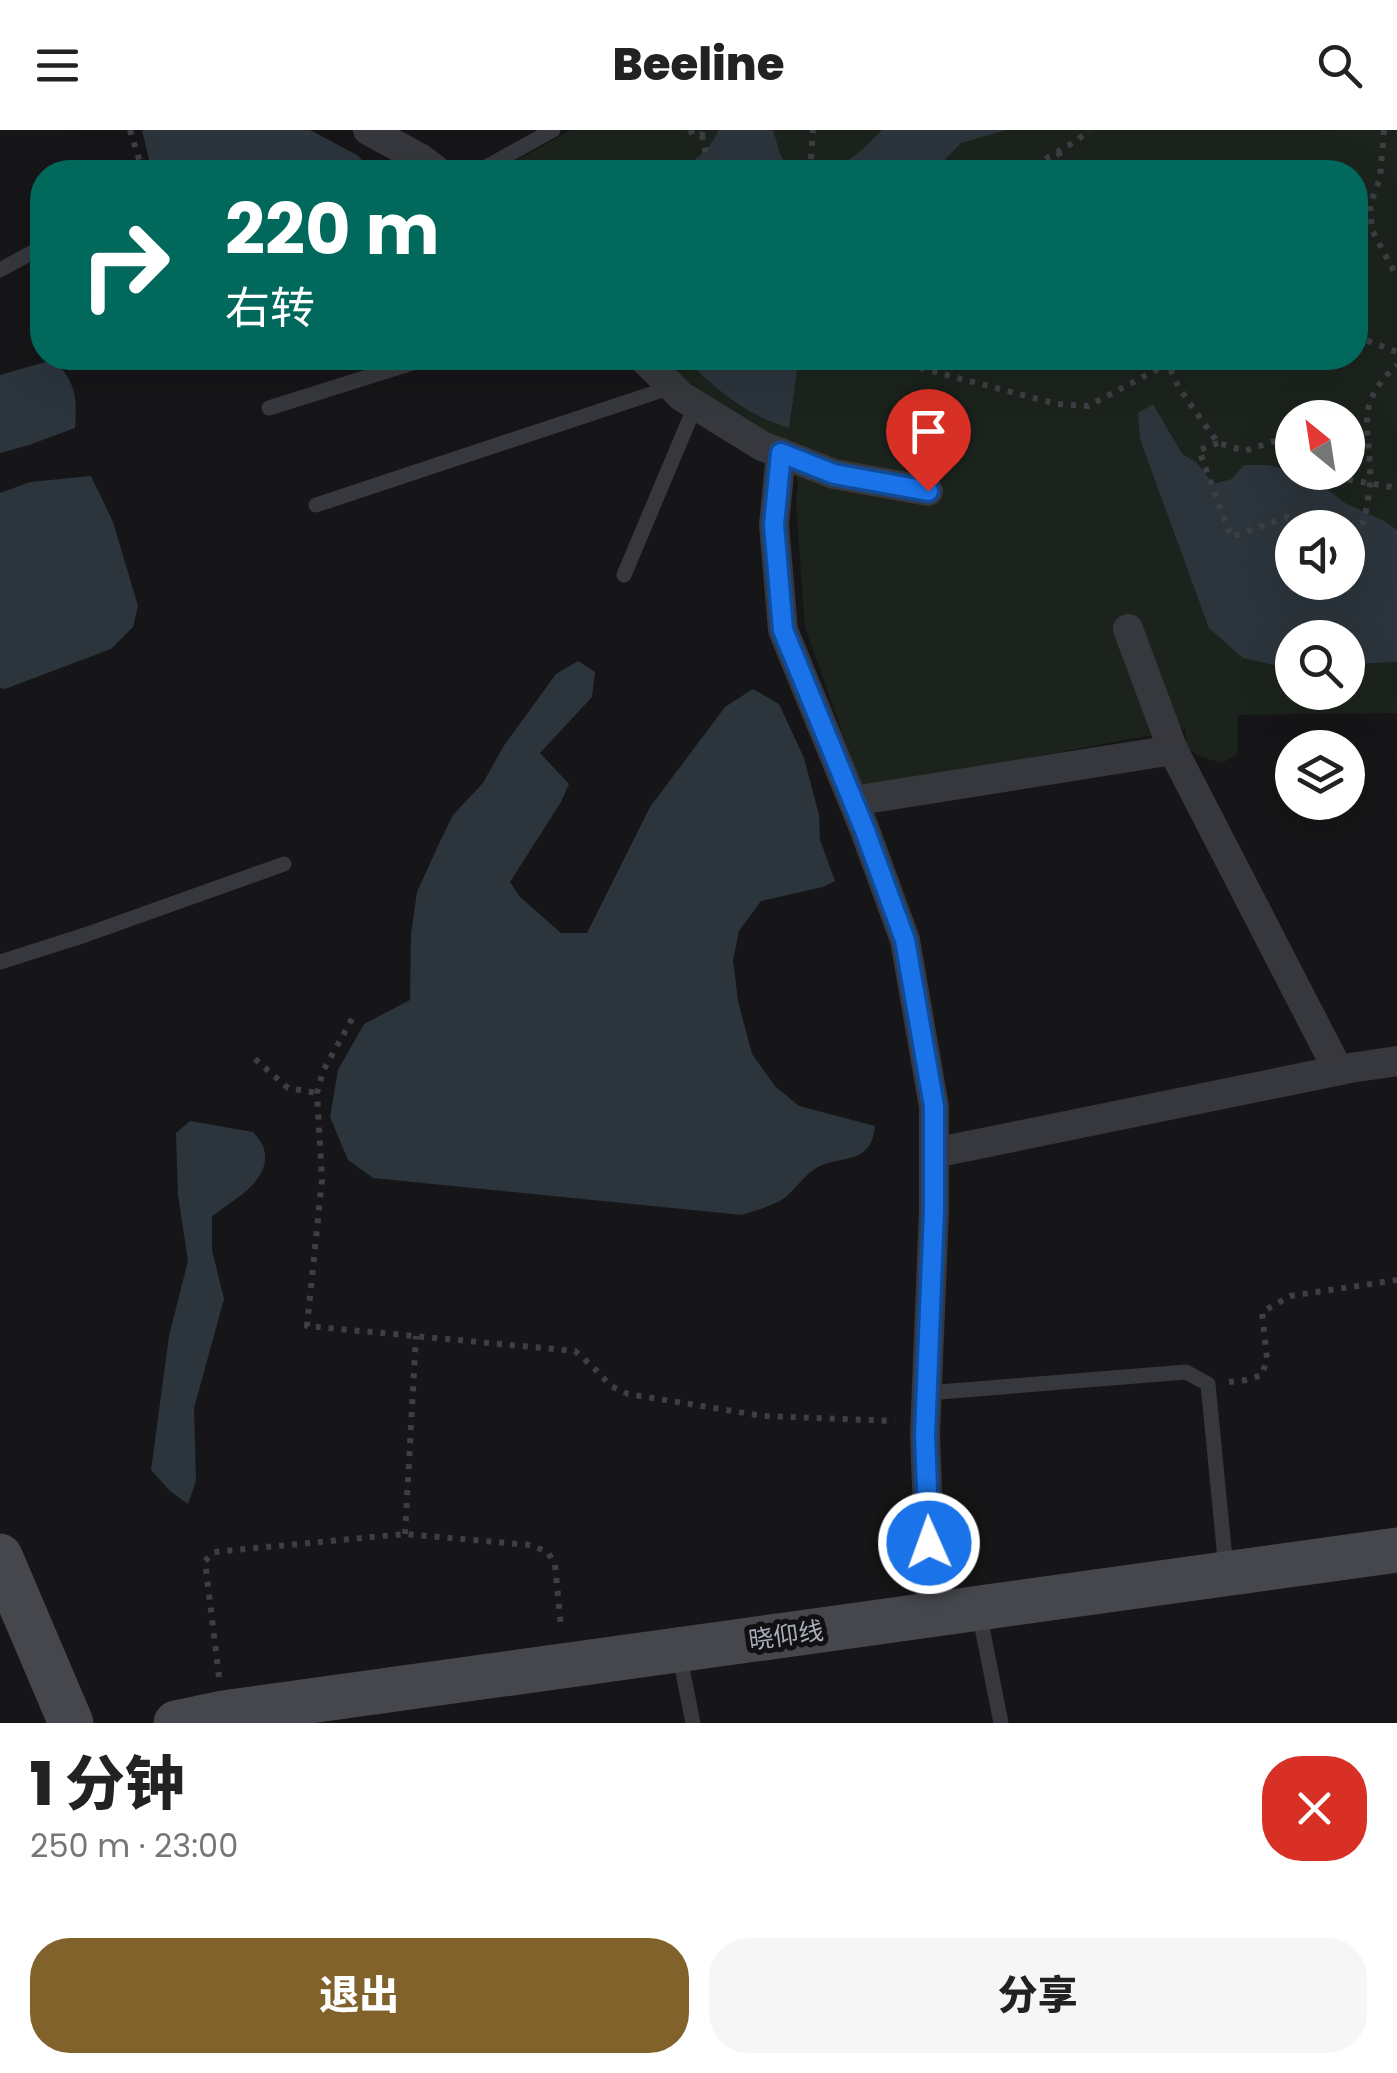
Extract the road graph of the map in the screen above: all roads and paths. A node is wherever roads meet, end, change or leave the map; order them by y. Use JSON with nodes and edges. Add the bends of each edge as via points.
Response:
{"nodes":[{"id":1,"x":130,"y":130,"type":"edge"},
{"id":2,"x":368,"y":130,"type":"edge"},
{"id":3,"x":552,"y":130,"type":"edge"},
{"id":4,"x":690,"y":130,"type":"edge"},
{"id":5,"x":813,"y":130,"type":"edge"},
{"id":6,"x":1090,"y":130,"type":"edge"},
{"id":7,"x":1384,"y":130,"type":"edge"},
{"id":8,"x":703,"y":132,"type":"edge"},
{"id":9,"x":1058,"y":152,"type":"junction"},
{"id":10,"x":139,"y":160,"type":"edge"},
{"id":11,"x":422,"y":160,"type":"edge"},
{"id":12,"x":498,"y":160,"type":"edge"},
{"id":13,"x":707,"y":160,"type":"edge"},
{"id":14,"x":811,"y":160,"type":"edge"},
{"id":15,"x":1044,"y":160,"type":"edge"},
{"id":16,"x":1062,"y":160,"type":"edge"},
{"id":17,"x":30,"y":254,"type":"edge"},
{"id":18,"x":0,"y":270,"type":"edge"},
{"id":19,"x":1397,"y":278,"type":"edge"},
{"id":20,"x":1368,"y":341,"type":"edge"},
{"id":21,"x":1397,"y":352,"type":"edge"},
{"id":22,"x":1397,"y":365,"type":"edge"},
{"id":23,"x":390,"y":370,"type":"edge"},
{"id":24,"x":656,"y":370,"type":"edge"},
{"id":25,"x":928,"y":370,"type":"edge"},
{"id":26,"x":1149,"y":370,"type":"edge"},
{"id":27,"x":1171,"y":370,"type":"edge"},
{"id":28,"x":684,"y":396,"type":"junction"},
{"id":29,"x":269,"y":408,"type":"dead end"},
{"id":30,"x":1275,"y":441,"type":"edge"},
{"id":31,"x":1218,"y":442,"type":"junction"},
{"id":32,"x":781,"y":453,"type":"junction"},
{"id":33,"x":1365,"y":481,"type":"edge"},
{"id":34,"x":1370,"y":481,"type":"junction"},
{"id":35,"x":1397,"y":488,"type":"edge"},
{"id":36,"x":928,"y":491,"type":"dead end"},
{"id":37,"x":316,"y":505,"type":"dead end"},
{"id":38,"x":1365,"y":515,"type":"edge"},
{"id":39,"x":1275,"y":520,"type":"edge"},
{"id":40,"x":624,"y":575,"type":"dead end"},
{"id":41,"x":1128,"y":629,"type":"dead end"},
{"id":42,"x":1173,"y":750,"type":"junction"},
{"id":43,"x":853,"y":802,"type":"junction"},
{"id":44,"x":284,"y":864,"type":"dead end"},
{"id":45,"x":0,"y":962,"type":"edge"},
{"id":46,"x":352,"y":1019,"type":"dead end"},
{"id":47,"x":255,"y":1059,"type":"dead end"},
{"id":48,"x":1397,"y":1061,"type":"edge"},
{"id":49,"x":1338,"y":1070,"type":"junction"},
{"id":50,"x":316,"y":1092,"type":"junction"},
{"id":51,"x":934,"y":1153,"type":"junction"},
{"id":52,"x":1397,"y":1280,"type":"edge"},
{"id":53,"x":416,"y":1336,"type":"junction"},
{"id":54,"x":1208,"y":1384,"type":"junction"},
{"id":55,"x":926,"y":1408,"type":"junction"},
{"id":56,"x":405,"y":1534,"type":"junction"},
{"id":57,"x":1397,"y":1550,"type":"edge"},
{"id":58,"x":0,"y":1556,"type":"edge"},
{"id":59,"x":1227,"y":1574,"type":"junction"},
{"id":60,"x":978,"y":1608,"type":"junction"},
{"id":61,"x":932,"y":1615,"type":"junction"},
{"id":62,"x":679,"y":1650,"type":"junction"},
{"id":63,"x":565,"y":1665,"type":"junction"},
{"id":64,"x":223,"y":1712,"type":"junction"},
{"id":65,"x":72,"y":1723,"type":"edge"},
{"id":66,"x":176,"y":1723,"type":"edge"},
{"id":67,"x":693,"y":1723,"type":"edge"},
{"id":68,"x":1001,"y":1723,"type":"edge"}],
"edges":[{"from":1,"to":10,"type":"path"},
{"from":2,"to":11,"type":"street"},
{"from":3,"to":12,"type":"lane"},
{"from":4,"to":8,"type":"path"},
{"from":5,"to":14,"type":"path"},
{"from":6,"to":9,"type":"path"},
{"from":7,"to":19,"type":"path","via":[[1372,230]]},
{"from":8,"to":13,"type":"path"},
{"from":9,"to":15,"type":"path"},
{"from":9,"to":16,"type":"path"},
{"from":17,"to":18,"type":"lane"},
{"from":20,"to":21,"type":"path"},
{"from":22,"to":34,"type":"path","via":[[1380,380],[1368,406]]},
{"from":23,"to":29,"type":"lane"},
{"from":24,"to":28,"type":"street"},
{"from":25,"to":26,"type":"path","via":[[1088,406]]},
{"from":27,"to":31,"type":"path"},
{"from":28,"to":32,"type":"street"},
{"from":28,"to":37,"type":"lane"},
{"from":28,"to":40,"type":"lane"},
{"from":30,"to":31,"type":"path","via":[[1245,452]]},
{"from":31,"to":39,"type":"path","via":[[1198,450],[1230,537]]},
{"from":32,"to":36,"type":"street","via":[[834,474]]},
{"from":32,"to":43,"type":"street","via":[[774,525],[783,630]]},
{"from":33,"to":34,"type":"path"},
{"from":34,"to":35,"type":"path"},
{"from":34,"to":38,"type":"path"},
{"from":41,"to":42,"type":"street"},
{"from":42,"to":43,"type":"street"},
{"from":42,"to":49,"type":"street"},
{"from":43,"to":51,"type":"street","via":[[905,940],[934,1106]]},
{"from":44,"to":45,"type":"lane"},
{"from":46,"to":50,"type":"path"},
{"from":47,"to":50,"type":"path","via":[[288,1088]]},
{"from":48,"to":49,"type":"street"},
{"from":49,"to":51,"type":"street"},
{"from":50,"to":53,"type":"path","via":[[322,1180],[306,1326]]},
{"from":51,"to":55,"type":"street"},
{"from":52,"to":54,"type":"path","via":[[1274,1303],[1262,1312],[1262,1375]]},
{"from":53,"to":55,"type":"path","via":[[575,1351],[628,1394],[763,1416]]},
{"from":53,"to":56,"type":"path"},
{"from":54,"to":55,"type":"lane","via":[[1186,1372]]},
{"from":54,"to":59,"type":"lane"},
{"from":55,"to":61,"type":"street"},
{"from":56,"to":63,"type":"path","via":[[548,1552]]},
{"from":56,"to":64,"type":"path","via":[[214,1552],[205,1562]]},
{"from":57,"to":59,"type":"main road","name":"晓仰线"},
{"from":58,"to":65,"type":"main road"},
{"from":59,"to":60,"type":"main road","name":"晓仰线"},
{"from":60,"to":61,"type":"main road","name":"晓仰线"},
{"from":60,"to":68,"type":"lane"},
{"from":61,"to":62,"type":"main road","name":"晓仰线"},
{"from":62,"to":63,"type":"main road","name":"晓仰线"},
{"from":62,"to":67,"type":"lane"},
{"from":63,"to":64,"type":"main road","name":"晓仰线"},
{"from":64,"to":66,"type":"main road","name":"晓仰线"}]}
